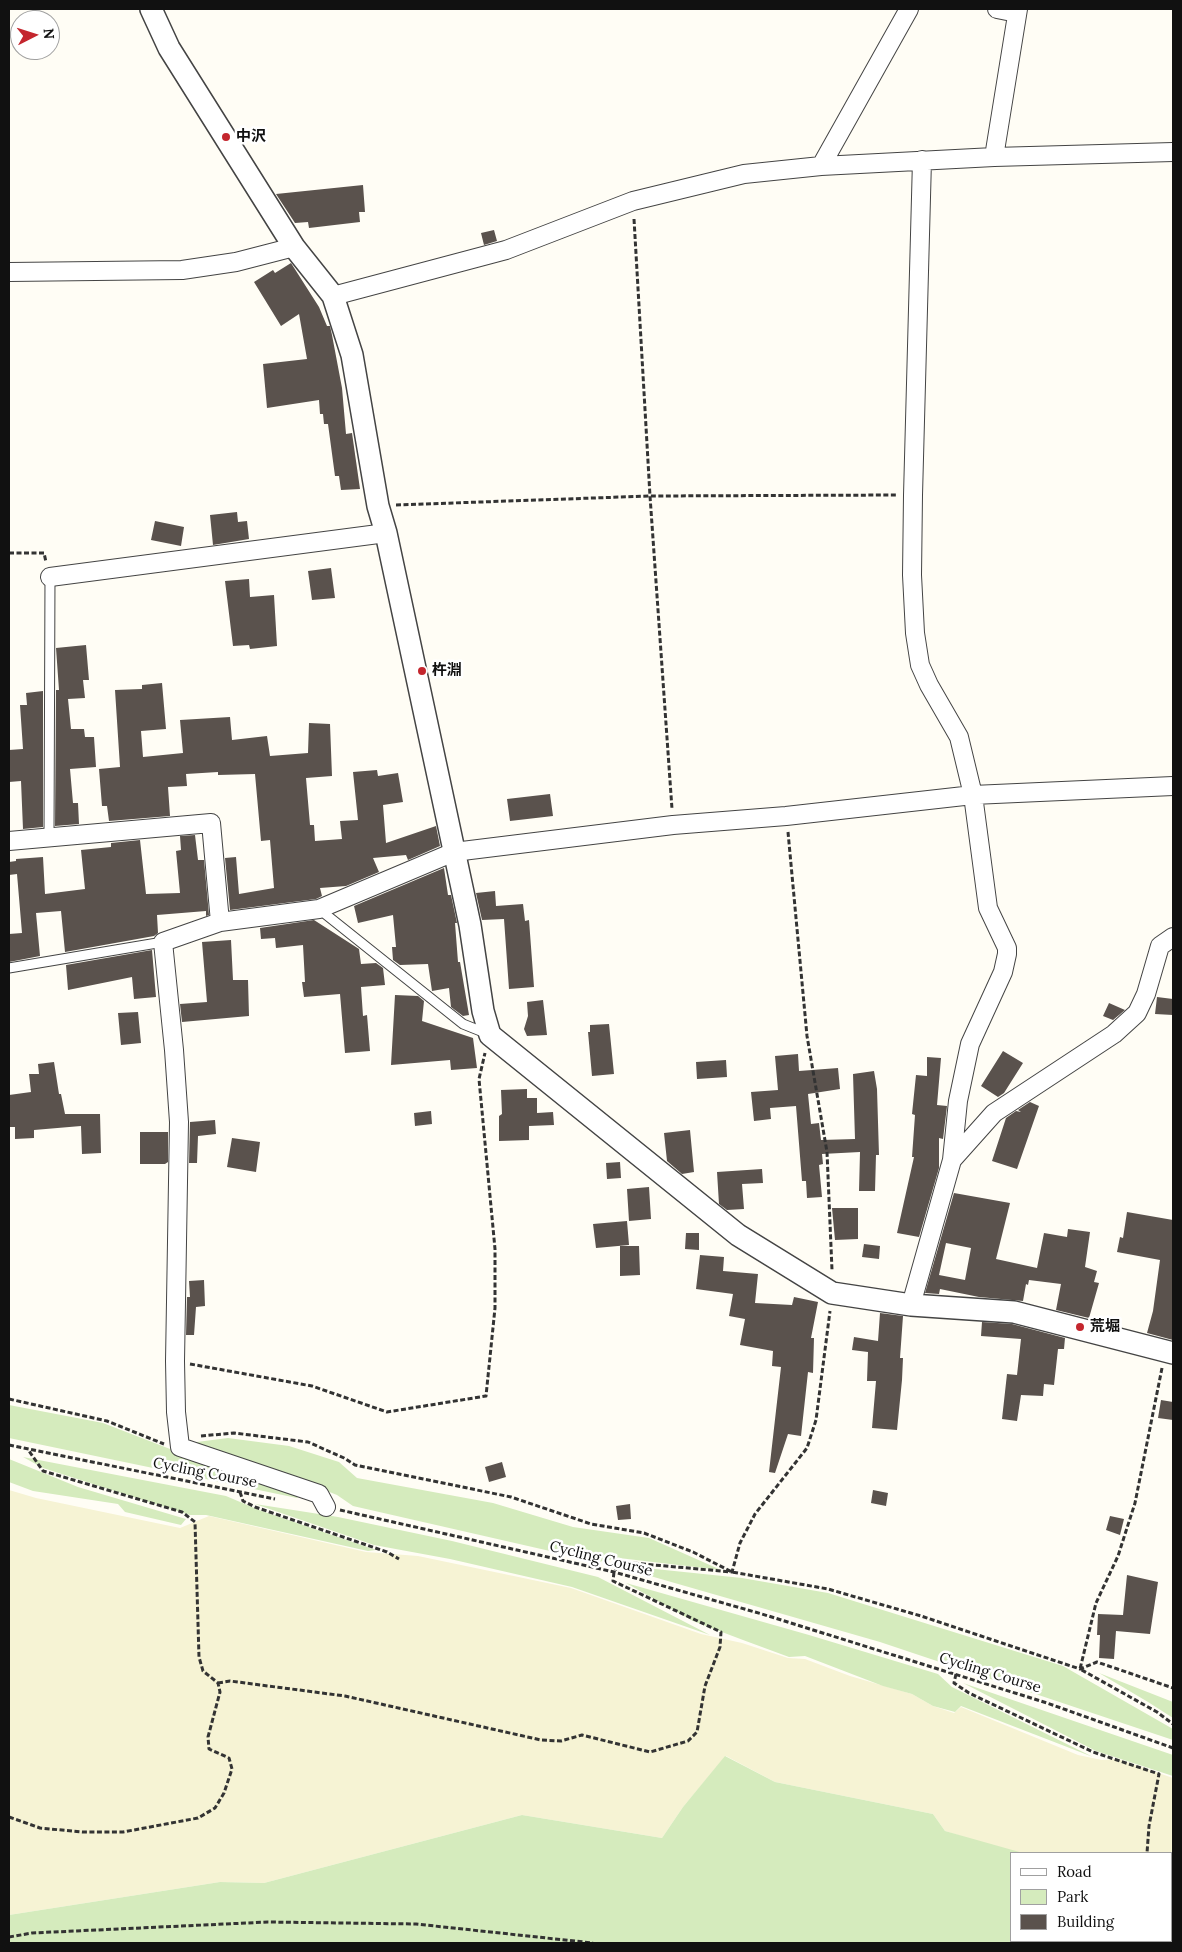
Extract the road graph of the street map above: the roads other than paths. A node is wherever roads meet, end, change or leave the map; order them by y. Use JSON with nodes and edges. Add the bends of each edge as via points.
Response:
{"nodes":[{"id":1,"x":150,"y":9,"type":"edge"},
{"id":2,"x":910,"y":9,"type":"edge"},
{"id":3,"x":996,"y":9,"type":"edge"},
{"id":4,"x":1018,"y":11,"type":"edge"},
{"id":5,"x":1173,"y":152,"type":"edge"},
{"id":6,"x":994,"y":157,"type":"junction"},
{"id":7,"x":922,"y":160,"type":"junction"},
{"id":8,"x":821,"y":166,"type":"junction"},
{"id":9,"x":294,"y":247,"type":"junction"},
{"id":10,"x":9,"y":272,"type":"edge"},
{"id":11,"x":333,"y":296,"type":"junction"},
{"id":12,"x":386,"y":533,"type":"junction"},
{"id":13,"x":50,"y":577,"type":"joint"},
{"id":14,"x":1173,"y":786,"type":"edge"},
{"id":15,"x":973,"y":795,"type":"junction"},
{"id":16,"x":49,"y":836,"type":"junction"},
{"id":17,"x":9,"y":841,"type":"edge"},
{"id":18,"x":454,"y":852,"type":"junction"},
{"id":19,"x":319,"y":909,"type":"junction"},
{"id":20,"x":220,"y":922,"type":"junction"},
{"id":21,"x":1173,"y":936,"type":"edge"},
{"id":22,"x":163,"y":942,"type":"junction"},
{"id":23,"x":9,"y":968,"type":"edge"},
{"id":24,"x":490,"y":1036,"type":"junction"},
{"id":25,"x":952,"y":1160,"type":"junction"},
{"id":26,"x":911,"y":1305,"type":"junction"},
{"id":27,"x":1169,"y":1352,"type":"edge"},
{"id":28,"x":326,"y":1507,"type":"road end"}],
"edges":[{"from":1,"to":9,"type":"street","via":[[169,48]]},
{"from":2,"to":8,"type":"street"},
{"from":3,"to":4,"type":"street"},
{"from":4,"to":6,"type":"street"},
{"from":5,"to":6,"type":"street"},
{"from":6,"to":7,"type":"street"},
{"from":7,"to":8,"type":"street"},
{"from":7,"to":15,"type":"street","via":[[912,495],[915,633],[920,665],[959,737]]},
{"from":8,"to":11,"type":"street","via":[[744,174],[633,200],[506,250]]},
{"from":9,"to":10,"type":"street","via":[[236,262],[182,270]]},
{"from":9,"to":11,"type":"street"},
{"from":11,"to":12,"type":"street","via":[[352,354],[378,506]]},
{"from":12,"to":13,"type":"street"},
{"from":12,"to":18,"type":"street"},
{"from":13,"to":16,"type":"lane"},
{"from":14,"to":15,"type":"street"},
{"from":15,"to":18,"type":"street","via":[[673,825]]},
{"from":15,"to":25,"type":"street","via":[[988,908],[1007,954],[1003,972],[970,1044],[958,1101]]},
{"from":16,"to":17,"type":"street"},
{"from":16,"to":20,"type":"street","via":[[211,823]]},
{"from":18,"to":19,"type":"street"},
{"from":18,"to":24,"type":"street"},
{"from":19,"to":20,"type":"street"},
{"from":19,"to":24,"type":"lane","via":[[463,1024]]},
{"from":20,"to":22,"type":"street"},
{"from":21,"to":25,"type":"street","via":[[1160,946],[1138,1013],[1114,1034],[994,1113]]},
{"from":22,"to":23,"type":"lane"},
{"from":22,"to":28,"type":"street","via":[[179,1122],[175,1361],[180,1447],[319,1494]]},
{"from":24,"to":26,"type":"street","via":[[738,1235],[832,1293]]},
{"from":25,"to":26,"type":"street"},
{"from":26,"to":27,"type":"street","via":[[1014,1312]]}]}
